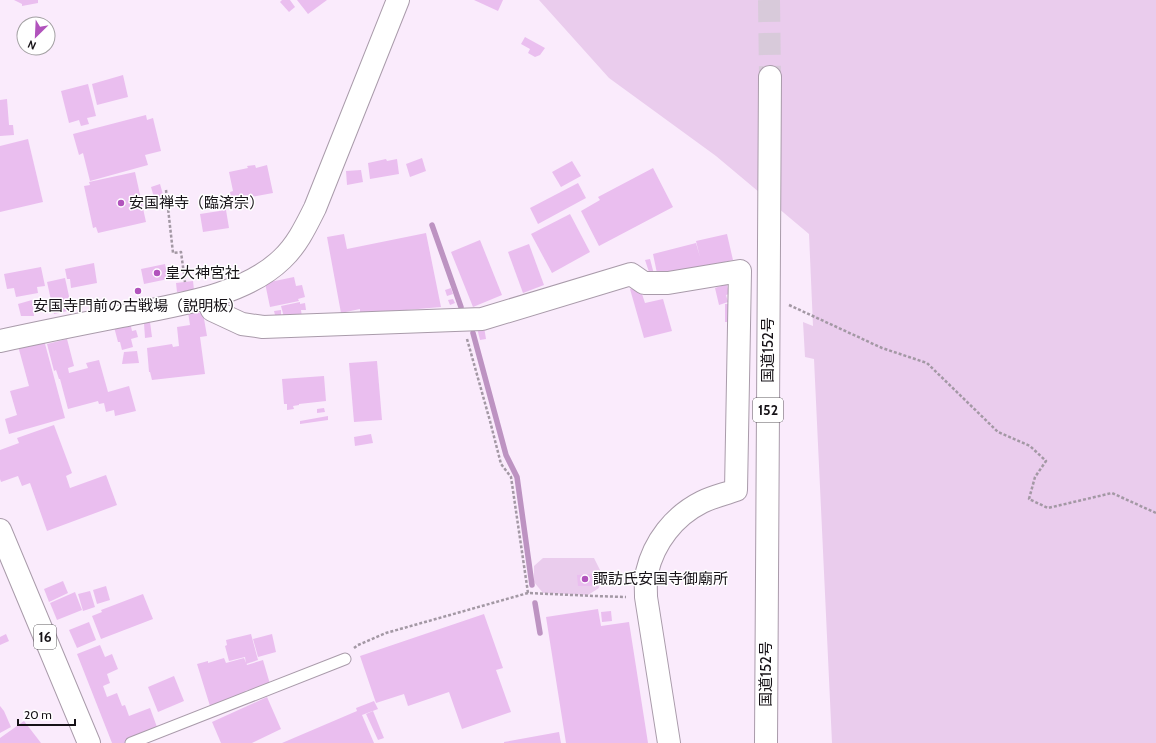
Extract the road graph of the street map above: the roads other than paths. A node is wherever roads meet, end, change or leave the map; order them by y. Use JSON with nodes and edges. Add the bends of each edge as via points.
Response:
{"nodes":[{"id":1,"x":398,"y":0,"type":"edge"},
{"id":2,"x":770,"y":77,"type":"tunnel mouth"},
{"id":3,"x":196,"y":300,"type":"junction"},
{"id":4,"x":0,"y":340,"type":"edge"},
{"id":5,"x":0,"y":530,"type":"edge"},
{"id":6,"x":345,"y":659,"type":"road end"},
{"id":7,"x":89,"y":743,"type":"edge"},
{"id":8,"x":132,"y":743,"type":"edge"},
{"id":9,"x":670,"y":743,"type":"edge"},
{"id":10,"x":766,"y":743,"type":"edge"}],
"edges":[{"from":1,"to":3,"type":"main road","via":[[316,208],[304,231],[283,258],[267,271],[248,283]]},
{"from":2,"to":10,"type":"main road","name":"国道152号","number":"152"},
{"from":3,"to":4,"type":"main road"},
{"from":3,"to":9,"type":"main road","via":[[242,324],[263,327],[482,320],[631,274],[644,283],[668,283],[740,271],[736,490],[686,511],[669,527],[655,549],[646,573],[646,597]]},
{"from":5,"to":7,"type":"main road","number":"16"},
{"from":6,"to":8,"type":"lane"}]}
